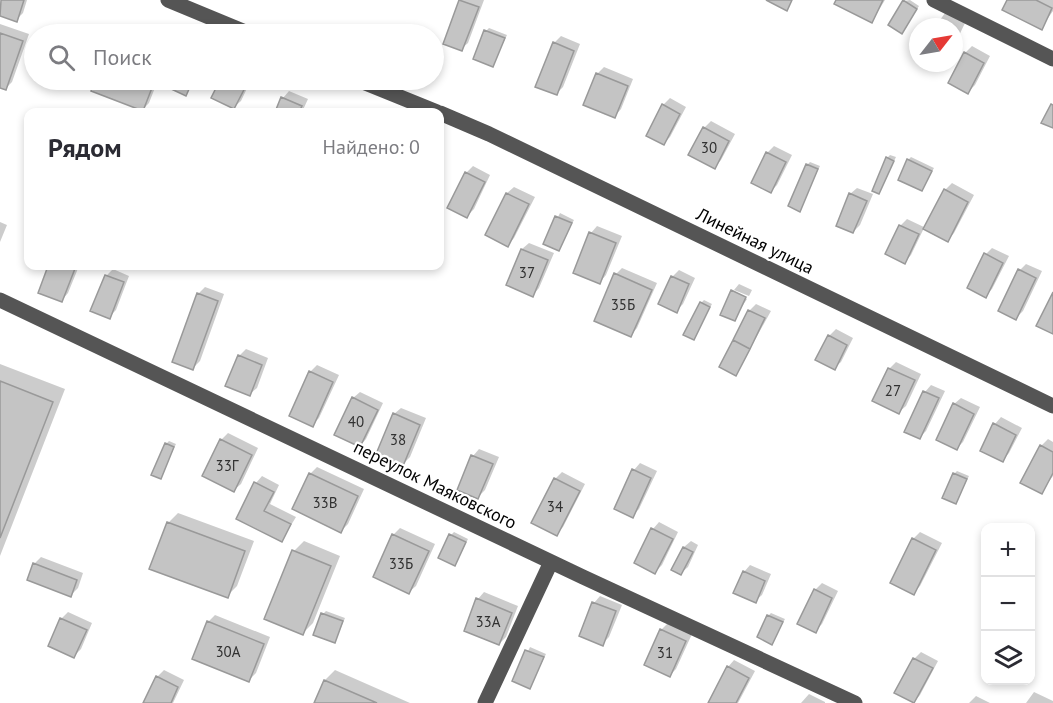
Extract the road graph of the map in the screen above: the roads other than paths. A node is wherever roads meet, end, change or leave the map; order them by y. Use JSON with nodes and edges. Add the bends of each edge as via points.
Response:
{"nodes":[{"id":1,"x":168,"y":0,"type":"edge"},
{"id":2,"x":934,"y":0,"type":"edge"},
{"id":3,"x":226,"y":24,"type":"edge"},
{"id":4,"x":1053,"y":58,"type":"edge"},
{"id":5,"x":382,"y":90,"type":"edge"},
{"id":6,"x":426,"y":108,"type":"edge"},
{"id":7,"x":444,"y":115,"type":"edge"},
{"id":8,"x":0,"y":300,"type":"edge"},
{"id":9,"x":1053,"y":406,"type":"edge"},
{"id":10,"x":551,"y":562,"type":"junction"},
{"id":11,"x":485,"y":703,"type":"edge"},
{"id":12,"x":855,"y":703,"type":"edge"}],
"edges":[{"from":1,"to":3,"type":"street"},
{"from":2,"to":4,"type":"street"},
{"from":5,"to":6,"type":"street","name":"Линейная улица"},
{"from":7,"to":9,"type":"street","name":"Линейная улица"},
{"from":8,"to":10,"type":"street","name":"переулок Маяковского"},
{"from":10,"to":11,"type":"street"},
{"from":10,"to":12,"type":"street","name":"переулок Маяковского"}]}
